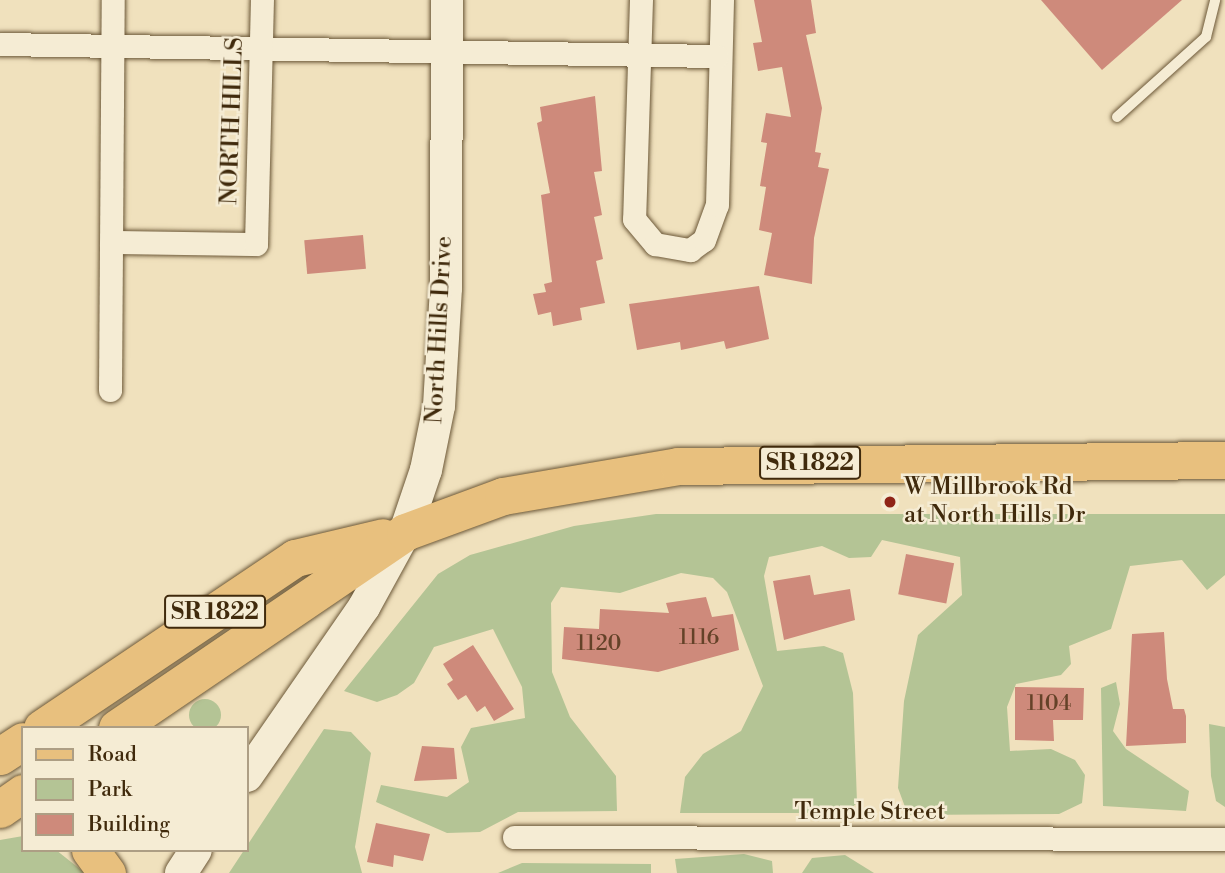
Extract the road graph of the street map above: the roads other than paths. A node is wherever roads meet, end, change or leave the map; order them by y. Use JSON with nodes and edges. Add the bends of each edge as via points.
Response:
{"nodes":[{"id":1,"x":113,"y":0,"type":"edge"},
{"id":2,"x":262,"y":0,"type":"edge"},
{"id":3,"x":447,"y":0,"type":"edge"},
{"id":4,"x":641,"y":0,"type":"edge"},
{"id":5,"x":722,"y":0,"type":"edge"},
{"id":6,"x":1215,"y":0,"type":"edge"},
{"id":7,"x":112,"y":43,"type":"junction"},
{"id":8,"x":0,"y":44,"type":"edge"},
{"id":9,"x":262,"y":45,"type":"junction"},
{"id":10,"x":446,"y":48,"type":"junction"},
{"id":11,"x":637,"y":50,"type":"junction"},
{"id":12,"x":717,"y":56,"type":"junction"},
{"id":13,"x":1117,"y":117,"type":"dead end"},
{"id":14,"x":111,"y":242,"type":"junction"},
{"id":15,"x":110,"y":390,"type":"dead end"},
{"id":16,"x":1225,"y":460,"type":"edge"},
{"id":17,"x":405,"y":532,"type":"junction"},
{"id":18,"x":45,"y":726,"type":"edge"},
{"id":19,"x":120,"y":726,"type":"edge"},
{"id":20,"x":21,"y":742,"type":"edge"},
{"id":21,"x":0,"y":756,"type":"edge"},
{"id":22,"x":248,"y":775,"type":"edge"},
{"id":23,"x":21,"y":794,"type":"edge"},
{"id":24,"x":0,"y":809,"type":"edge"},
{"id":25,"x":0,"y":818,"type":"edge"},
{"id":26,"x":21,"y":820,"type":"edge"},
{"id":27,"x":514,"y":837,"type":"dead end"},
{"id":28,"x":1225,"y":839,"type":"edge"},
{"id":29,"x":91,"y":852,"type":"edge"},
{"id":30,"x":195,"y":852,"type":"edge"},
{"id":31,"x":107,"y":873,"type":"edge"},
{"id":32,"x":181,"y":873,"type":"edge"}],
"edges":[{"from":1,"to":7,"type":"street"},
{"from":2,"to":9,"type":"street","name":"NORTH HILLS"},
{"from":3,"to":10,"type":"main road","name":"North Hills Drive"},
{"from":4,"to":11,"type":"street"},
{"from":5,"to":12,"type":"street"},
{"from":6,"to":13,"type":"lane","via":[[1206,37]]},
{"from":7,"to":8,"type":"street"},
{"from":7,"to":9,"type":"street"},
{"from":7,"to":14,"type":"street"},
{"from":9,"to":10,"type":"street"},
{"from":9,"to":14,"type":"street","name":"NORTH HILLS","via":[[256,244]]},
{"from":10,"to":11,"type":"street"},
{"from":10,"to":17,"type":"main road","name":"North Hills Drive","via":[[443,369],[430,451]]},
{"from":11,"to":12,"type":"street"},
{"from":11,"to":12,"type":"street","via":[[634,219],[641,235],[673,250],[690,250],[713,226]]},
{"from":14,"to":15,"type":"street"},
{"from":16,"to":17,"type":"main road","number":"SR 1822","via":[[678,466],[592,476],[503,496]]},
{"from":17,"to":18,"type":"main road","number":"SR 1822","via":[[295,558]]},
{"from":17,"to":19,"type":"main road","number":"SR 1822"},
{"from":17,"to":22,"type":"main road","name":"North Hills Drive","via":[[364,607]]},
{"from":20,"to":21,"type":"main road"},
{"from":23,"to":24,"type":"main road"},
{"from":25,"to":26,"type":"main road"},
{"from":27,"to":28,"type":"street","name":"Temple Street"},
{"from":29,"to":31,"type":"main road"},
{"from":30,"to":32,"type":"main road"}]}
